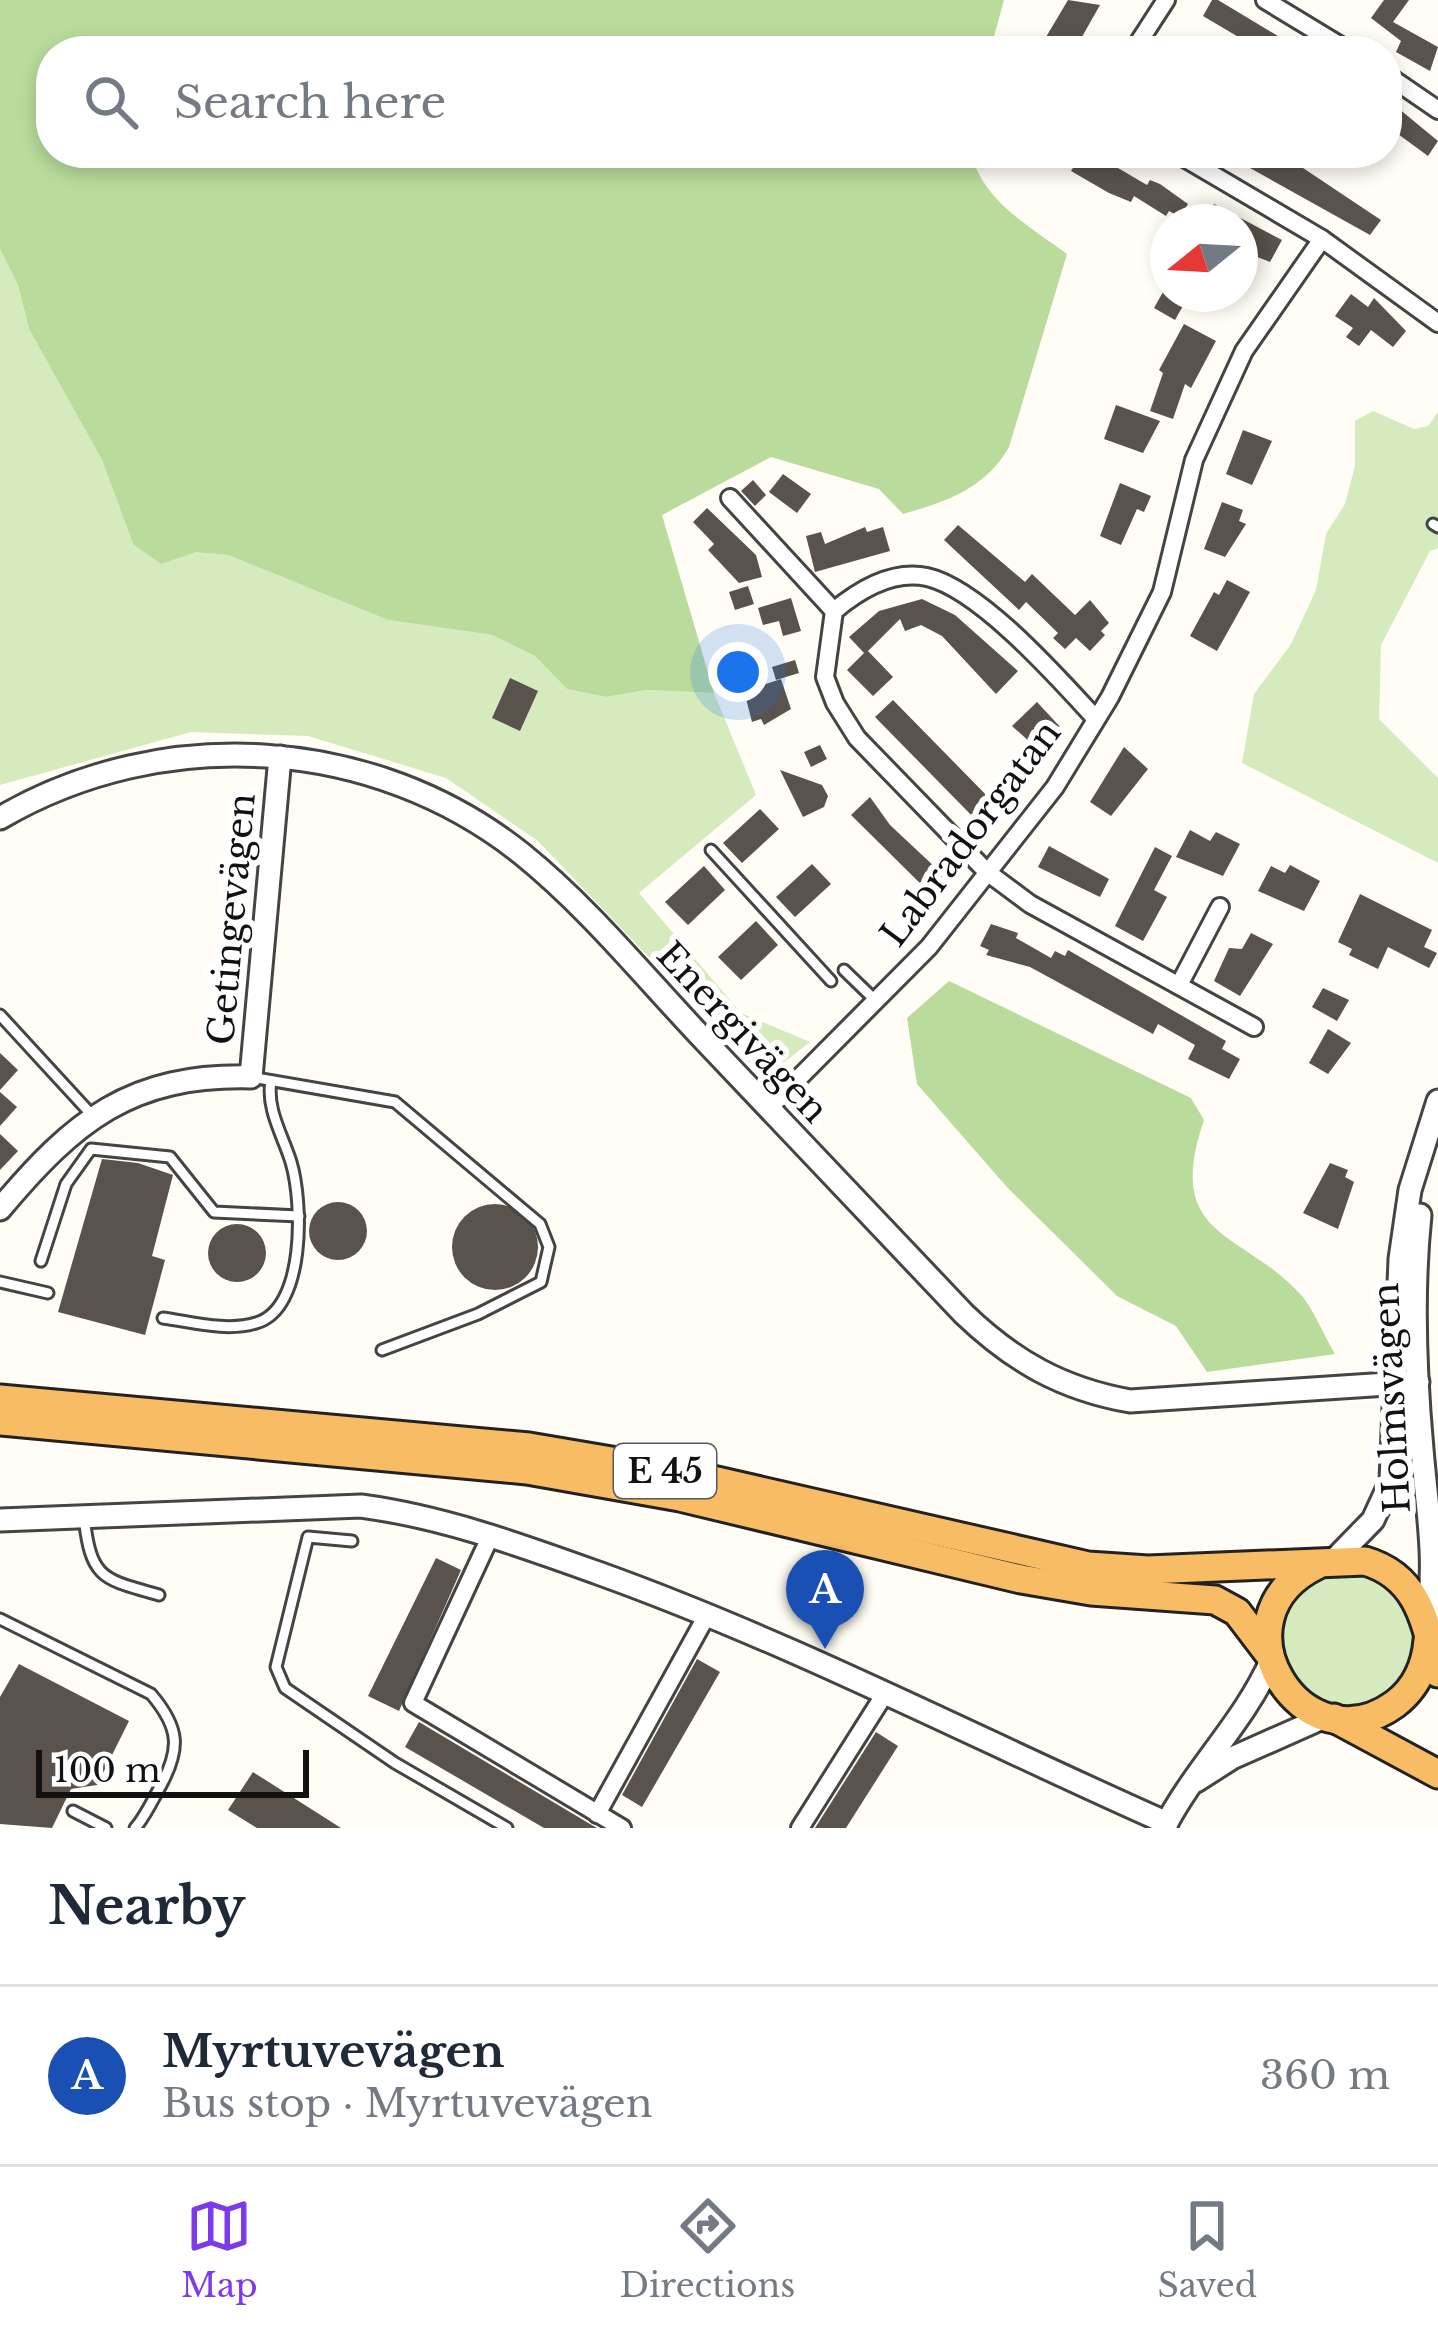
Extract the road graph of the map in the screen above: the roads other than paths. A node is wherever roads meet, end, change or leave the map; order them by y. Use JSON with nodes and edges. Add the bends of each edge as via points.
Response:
{"nodes":[{"id":1,"x":1166,"y":0,"type":"edge"},
{"id":2,"x":1265,"y":0,"type":"edge"},
{"id":3,"x":1143,"y":36,"type":"edge"},
{"id":4,"x":1324,"y":36,"type":"edge"},
{"id":5,"x":1402,"y":85,"type":"edge"},
{"id":6,"x":1438,"y":110,"type":"edge"},
{"id":7,"x":1201,"y":168,"type":"edge"},
{"id":8,"x":1322,"y":239,"type":"junction"},
{"id":9,"x":1438,"y":323,"type":"edge"},
{"id":10,"x":730,"y":498,"type":"dead end"},
{"id":11,"x":835,"y":611,"type":"junction"},
{"id":12,"x":1096,"y":719,"type":"junction"},
{"id":13,"x":280,"y":757,"type":"junction"},
{"id":14,"x":0,"y":818,"type":"edge"},
{"id":15,"x":711,"y":850,"type":"dead end"},
{"id":16,"x":988,"y":872,"type":"junction"},
{"id":17,"x":1220,"y":907,"type":"dead end"},
{"id":18,"x":844,"y":970,"type":"dead end"},
{"id":19,"x":831,"y":981,"type":"dead end"},
{"id":20,"x":1179,"y":985,"type":"junction"},
{"id":21,"x":877,"y":1002,"type":"junction"},
{"id":22,"x":0,"y":1015,"type":"edge"},
{"id":23,"x":1254,"y":1027,"type":"dead end"},
{"id":24,"x":261,"y":1079,"type":"junction"},
{"id":25,"x":1438,"y":1101,"type":"edge"},
{"id":26,"x":769,"y":1108,"type":"junction"},
{"id":27,"x":91,"y":1114,"type":"junction"},
{"id":28,"x":1421,"y":1166,"type":"junction"},
{"id":29,"x":0,"y":1209,"type":"edge"},
{"id":30,"x":299,"y":1216,"type":"junction"},
{"id":31,"x":41,"y":1261,"type":"dead end"},
{"id":32,"x":0,"y":1282,"type":"edge"},
{"id":33,"x":48,"y":1293,"type":"dead end"},
{"id":34,"x":163,"y":1318,"type":"dead end"},
{"id":35,"x":382,"y":1350,"type":"dead end"},
{"id":36,"x":1418,"y":1382,"type":"junction"},
{"id":37,"x":1392,"y":1384,"type":"junction"},
{"id":38,"x":0,"y":1399,"type":"edge"},
{"id":39,"x":0,"y":1421,"type":"edge"},
{"id":40,"x":84,"y":1517,"type":"junction"},
{"id":41,"x":0,"y":1520,"type":"edge"},
{"id":42,"x":491,"y":1535,"type":"junction"},
{"id":43,"x":352,"y":1540,"type":"dead end"},
{"id":44,"x":1329,"y":1562,"type":"junction"},
{"id":45,"x":159,"y":1595,"type":"dead end"},
{"id":46,"x":706,"y":1615,"type":"junction"},
{"id":47,"x":0,"y":1619,"type":"edge"},
{"id":48,"x":1427,"y":1630,"type":"junction"},
{"id":49,"x":1270,"y":1658,"type":"junction"},
{"id":50,"x":1438,"y":1673,"type":"edge"},
{"id":51,"x":886,"y":1692,"type":"junction"},
{"id":52,"x":1330,"y":1717,"type":"junction"},
{"id":53,"x":1438,"y":1774,"type":"edge"},
{"id":54,"x":1190,"y":1784,"type":"junction"},
{"id":55,"x":73,"y":1811,"type":"dead end"},
{"id":56,"x":597,"y":1814,"type":"junction"},
{"id":57,"x":1170,"y":1826,"type":"edge"},
{"id":58,"x":106,"y":1828,"type":"edge"},
{"id":59,"x":135,"y":1828,"type":"edge"},
{"id":60,"x":507,"y":1828,"type":"edge"},
{"id":61,"x":622,"y":1828,"type":"edge"},
{"id":62,"x":800,"y":1828,"type":"edge"}],
"edges":[{"from":1,"to":3,"type":"street"},
{"from":2,"to":4,"type":"street"},
{"from":5,"to":6,"type":"street"},
{"from":7,"to":8,"type":"street"},
{"from":8,"to":9,"type":"street"},
{"from":8,"to":12,"type":"street","name":"Labradorgatan","via":[[1244,351],[1194,460],[1162,592]]},
{"from":10,"to":11,"type":"street"},
{"from":11,"to":12,"type":"street","via":[[858,591],[893,578],[926,577],[962,591]]},
{"from":11,"to":16,"type":"street","via":[[825,677],[835,703],[857,738]]},
{"from":12,"to":16,"type":"street","name":"Labradorgatan"},
{"from":13,"to":14,"type":"street","name":"Energivägen","via":[[238,753],[129,765]]},
{"from":13,"to":24,"type":"street","name":"Getingevägen"},
{"from":13,"to":26,"type":"street","name":"Energivägen","via":[[405,787],[521,853]]},
{"from":15,"to":19,"type":"lane"},
{"from":16,"to":20,"type":"street","via":[[1030,904]]},
{"from":16,"to":21,"type":"street","name":"Labradorgatan"},
{"from":17,"to":20,"type":"street"},
{"from":18,"to":21,"type":"lane"},
{"from":20,"to":23,"type":"street"},
{"from":21,"to":26,"type":"street","name":"Labradorgatan"},
{"from":22,"to":27,"type":"lane"},
{"from":24,"to":27,"type":"street","name":"Getingevägen","via":[[158,1085]]},
{"from":24,"to":30,"type":"lane","via":[[292,1165]]},
{"from":24,"to":35,"type":"lane","via":[[395,1102],[540,1224],[549,1246],[541,1282]]},
{"from":25,"to":28,"type":"street","name":"Holmsvägen"},
{"from":26,"to":37,"type":"street","name":"Energivägen","via":[[980,1330],[1056,1381],[1130,1401],[1174,1402]]},
{"from":27,"to":29,"type":"street","name":"Getingevägen"},
{"from":28,"to":36,"type":"street","name":"Holmsvägen"},
{"from":28,"to":37,"type":"street","name":"Holmsvägen","via":[[1400,1259]]},
{"from":30,"to":31,"type":"lane","via":[[214,1211],[170,1156],[92,1150],[66,1184]]},
{"from":30,"to":34,"type":"lane","via":[[292,1284],[275,1314],[229,1327]]},
{"from":32,"to":33,"type":"lane"},
{"from":36,"to":37,"type":"street","name":"Energivägen"},
{"from":36,"to":48,"type":"street","name":"Holmsvägen","via":[[1436,1562]]},
{"from":37,"to":44,"type":"street","name":"Holmsvägen","via":[[1388,1494],[1363,1534]]},
{"from":38,"to":44,"type":"highway","number":"E 45","via":[[529,1448],[682,1473],[1088,1567]]},
{"from":39,"to":49,"type":"highway","number":"E 45","via":[[527,1470],[680,1497],[1022,1579],[1215,1600],[1237,1612]]},
{"from":40,"to":41,"type":"street"},
{"from":40,"to":42,"type":"street","via":[[361,1506]]},
{"from":40,"to":45,"type":"lane","via":[[96,1570]]},
{"from":42,"to":46,"type":"street"},
{"from":42,"to":56,"type":"street","via":[[413,1703]]},
{"from":43,"to":60,"type":"lane","via":[[308,1537],[276,1666],[285,1688]]},
{"from":44,"to":48,"type":"highway","number":"E 45","via":[[1365,1561],[1394,1574],[1415,1596]]},
{"from":44,"to":49,"type":"highway","via":[[1279,1598]]},
{"from":46,"to":51,"type":"street"},
{"from":46,"to":56,"type":"street"},
{"from":47,"to":59,"type":"lane","via":[[151,1694],[160,1706],[177,1756]]},
{"from":48,"to":50,"type":"highway","number":"E 45"},
{"from":48,"to":52,"type":"highway","via":[[1419,1675],[1400,1699],[1374,1715]]},
{"from":49,"to":52,"type":"highway","number":"E 45","via":[[1295,1699]]},
{"from":49,"to":54,"type":"street","via":[[1249,1707]]},
{"from":51,"to":57,"type":"street"},
{"from":51,"to":62,"type":"street"},
{"from":52,"to":53,"type":"highway","number":"E 45"},
{"from":52,"to":54,"type":"street"},
{"from":54,"to":57,"type":"street"},
{"from":55,"to":58,"type":"lane"},
{"from":56,"to":61,"type":"street"}]}
